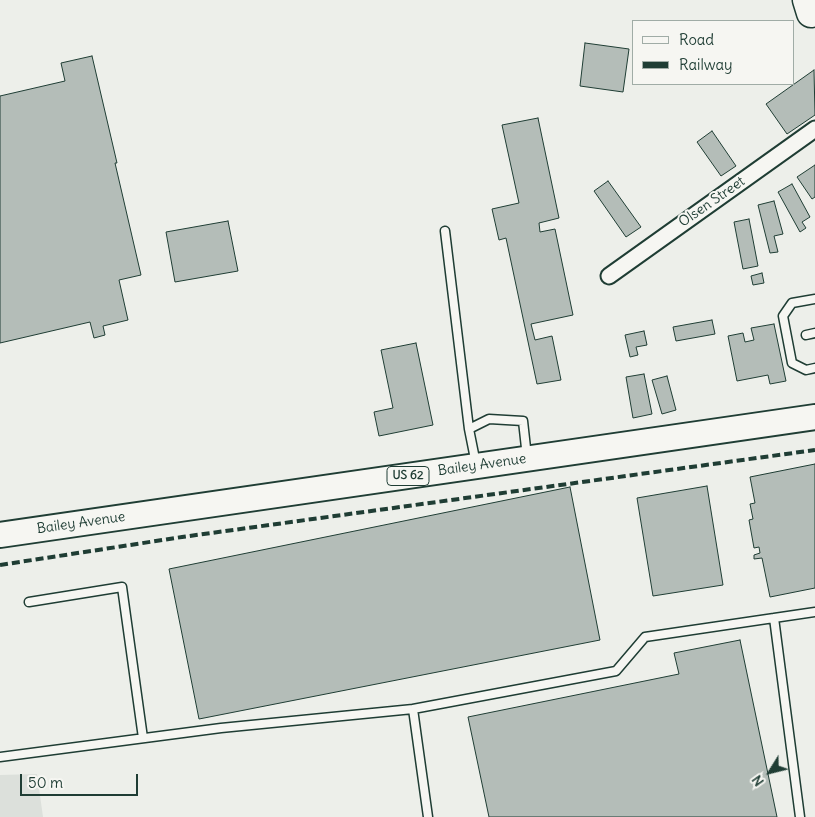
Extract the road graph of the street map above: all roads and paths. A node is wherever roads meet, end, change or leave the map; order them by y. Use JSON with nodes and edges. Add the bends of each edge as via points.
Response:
{"nodes":[{"id":1,"x":815,"y":129,"type":"edge"},
{"id":2,"x":446,"y":231,"type":"dead end"},
{"id":3,"x":609,"y":276,"type":"dead end"},
{"id":4,"x":815,"y":299,"type":"edge"},
{"id":5,"x":815,"y":333,"type":"edge"},
{"id":6,"x":806,"y":335,"type":"dead end"},
{"id":7,"x":815,"y":368,"type":"edge"},
{"id":8,"x":815,"y":417,"type":"edge"},
{"id":9,"x":469,"y":429,"type":"junction"},
{"id":10,"x":527,"y":459,"type":"junction"},
{"id":11,"x":477,"y":466,"type":"junction"},
{"id":12,"x":0,"y":535,"type":"edge"},
{"id":13,"x":29,"y":602,"type":"dead end"},
{"id":14,"x":815,"y":612,"type":"edge"},
{"id":15,"x":774,"y":618,"type":"junction"},
{"id":16,"x":413,"y":709,"type":"junction"},
{"id":17,"x":143,"y":738,"type":"junction"},
{"id":18,"x":0,"y":757,"type":"edge"},
{"id":19,"x":428,"y":817,"type":"edge"},
{"id":20,"x":800,"y":817,"type":"edge"}],
"edges":[{"from":1,"to":3,"type":"street","name":"Olsen Street"},
{"from":2,"to":9,"type":"lane"},
{"from":4,"to":7,"type":"lane","via":[[792,303],[783,316],[792,363],[806,370]]},
{"from":5,"to":6,"type":"lane"},
{"from":8,"to":10,"type":"main road","name":"Bailey Avenue","number":"US 62"},
{"from":9,"to":10,"type":"lane","via":[[489,419],[523,422]]},
{"from":9,"to":11,"type":"lane"},
{"from":10,"to":11,"type":"main road","name":"Bailey Avenue","number":"US 62"},
{"from":11,"to":12,"type":"main road","name":"Bailey Avenue","number":"US 62"},
{"from":13,"to":17,"type":"lane","via":[[122,587]]},
{"from":14,"to":15,"type":"lane"},
{"from":15,"to":16,"type":"lane","via":[[645,637],[616,672]]},
{"from":15,"to":20,"type":"lane"},
{"from":16,"to":17,"type":"lane"},
{"from":16,"to":19,"type":"lane"},
{"from":17,"to":18,"type":"lane"}]}
